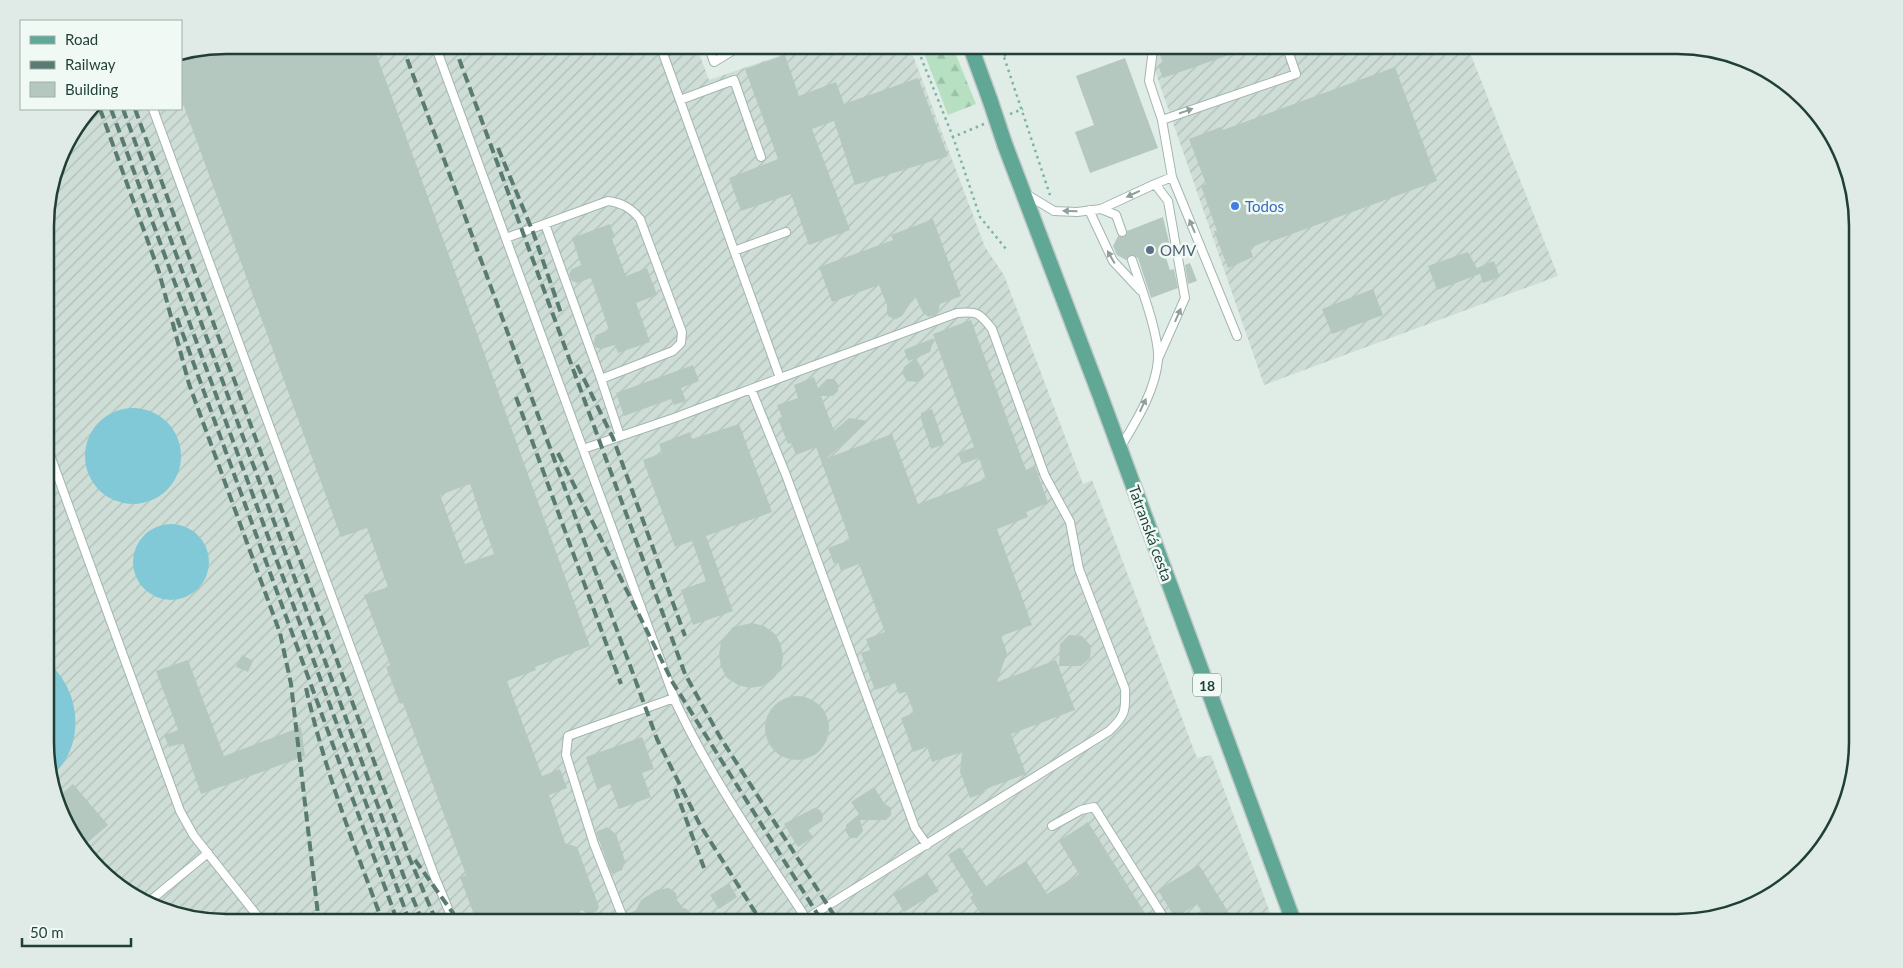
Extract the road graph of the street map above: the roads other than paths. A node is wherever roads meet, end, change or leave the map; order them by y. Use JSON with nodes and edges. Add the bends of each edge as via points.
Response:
{"nodes":[{"id":1,"x":438,"y":54,"type":"edge"},
{"id":2,"x":663,"y":54,"type":"edge"},
{"id":3,"x":711,"y":54,"type":"edge"},
{"id":4,"x":727,"y":54,"type":"edge"},
{"id":5,"x":973,"y":54,"type":"edge"},
{"id":6,"x":1152,"y":54,"type":"edge"},
{"id":7,"x":1289,"y":54,"type":"edge"},
{"id":8,"x":680,"y":100,"type":"junction"},
{"id":9,"x":153,"y":110,"type":"edge"},
{"id":10,"x":1162,"y":120,"type":"junction"},
{"id":11,"x":761,"y":157,"type":"dead end"},
{"id":12,"x":1172,"y":177,"type":"junction"},
{"id":13,"x":1155,"y":184,"type":"junction"},
{"id":14,"x":1024,"y":193,"type":"junction"},
{"id":15,"x":1101,"y":209,"type":"junction"},
{"id":16,"x":1089,"y":210,"type":"junction"},
{"id":17,"x":545,"y":224,"type":"junction"},
{"id":18,"x":786,"y":232,"type":"dead end"},
{"id":19,"x":1122,"y":232,"type":"dead end"},
{"id":20,"x":506,"y":238,"type":"junction"},
{"id":21,"x":734,"y":251,"type":"junction"},
{"id":22,"x":1132,"y":260,"type":"dead end"},
{"id":23,"x":1144,"y":293,"type":"junction"},
{"id":24,"x":1237,"y":336,"type":"dead end"},
{"id":25,"x":1158,"y":359,"type":"junction"},
{"id":26,"x":780,"y":378,"type":"junction"},
{"id":27,"x":601,"y":379,"type":"junction"},
{"id":28,"x":751,"y":388,"type":"junction"},
{"id":29,"x":620,"y":436,"type":"junction"},
{"id":30,"x":1120,"y":448,"type":"junction"},
{"id":31,"x":583,"y":449,"type":"junction"},
{"id":32,"x":54,"y":473,"type":"edge"},
{"id":33,"x":674,"y":698,"type":"junction"},
{"id":34,"x":1052,"y":826,"type":"dead end"},
{"id":35,"x":928,"y":845,"type":"junction"},
{"id":36,"x":208,"y":853,"type":"junction"},
{"id":37,"x":153,"y":898,"type":"edge"},
{"id":38,"x":256,"y":914,"type":"edge"},
{"id":39,"x":450,"y":914,"type":"edge"},
{"id":40,"x":621,"y":914,"type":"edge"},
{"id":41,"x":803,"y":914,"type":"edge"},
{"id":42,"x":819,"y":914,"type":"edge"},
{"id":43,"x":1161,"y":914,"type":"edge"},
{"id":44,"x":1291,"y":914,"type":"edge"}],
"edges":[{"from":1,"to":20,"type":"lane"},
{"from":2,"to":8,"type":"lane"},
{"from":3,"to":4,"type":"lane","via":[[714,62]]},
{"from":5,"to":14,"type":"main road","name":"Tatranská cesta","number":"18","bridge":true},
{"from":6,"to":10,"type":"lane","via":[[1149,81]]},
{"from":10,"to":7,"type":"lane","one_way":true,"via":[[1296,74]]},
{"from":8,"to":11,"type":"lane","via":[[734,80]]},
{"from":8,"to":21,"type":"lane"},
{"from":9,"to":39,"type":"lane"},
{"from":10,"to":12,"type":"lane"},
{"from":12,"to":13,"type":"lane"},
{"from":24,"to":12,"type":"lane","one_way":true},
{"from":13,"to":15,"type":"lane","one_way":true},
{"from":25,"to":13,"type":"lane","one_way":true,"via":[[1185,298],[1168,201]]},
{"from":16,"to":14,"type":"lane","one_way":true,"via":[[1054,211]]},
{"from":14,"to":30,"type":"main road","name":"Tatranská cesta","number":"18"},
{"from":15,"to":16,"type":"lane"},
{"from":15,"to":19,"type":"lane","via":[[1116,214]]},
{"from":23,"to":16,"type":"lane","one_way":true,"via":[[1113,261]]},
{"from":17,"to":20,"type":"lane"},
{"from":17,"to":27,"type":"lane"},
{"from":17,"to":27,"type":"lane","via":[[608,201],[620,202],[632,210],[640,219],[682,332],[681,343],[673,351]]},
{"from":18,"to":21,"type":"lane"},
{"from":20,"to":31,"type":"lane"},
{"from":21,"to":26,"type":"lane"},
{"from":22,"to":23,"type":"lane"},
{"from":23,"to":25,"type":"lane"},
{"from":30,"to":25,"type":"lane","one_way":true,"via":[[1151,390]]},
{"from":26,"to":28,"type":"lane"},
{"from":26,"to":35,"type":"lane","via":[[957,313],[982,315],[992,329],[1045,476],[1070,522],[1080,569],[1125,689],[1122,719],[1109,731]]},
{"from":27,"to":29,"type":"lane"},
{"from":28,"to":29,"type":"lane"},
{"from":28,"to":35,"type":"lane","via":[[915,828]]},
{"from":29,"to":31,"type":"lane"},
{"from":30,"to":44,"type":"main road","name":"Tatranská cesta","number":"18"},
{"from":31,"to":33,"type":"lane"},
{"from":32,"to":36,"type":"lane","via":[[180,811]]},
{"from":33,"to":40,"type":"lane","via":[[568,736],[565,745],[594,844]]},
{"from":33,"to":41,"type":"lane","via":[[723,791]]},
{"from":34,"to":43,"type":"lane","via":[[1081,810],[1094,807]]},
{"from":35,"to":42,"type":"lane"},
{"from":36,"to":37,"type":"lane"},
{"from":36,"to":38,"type":"lane"}]}
